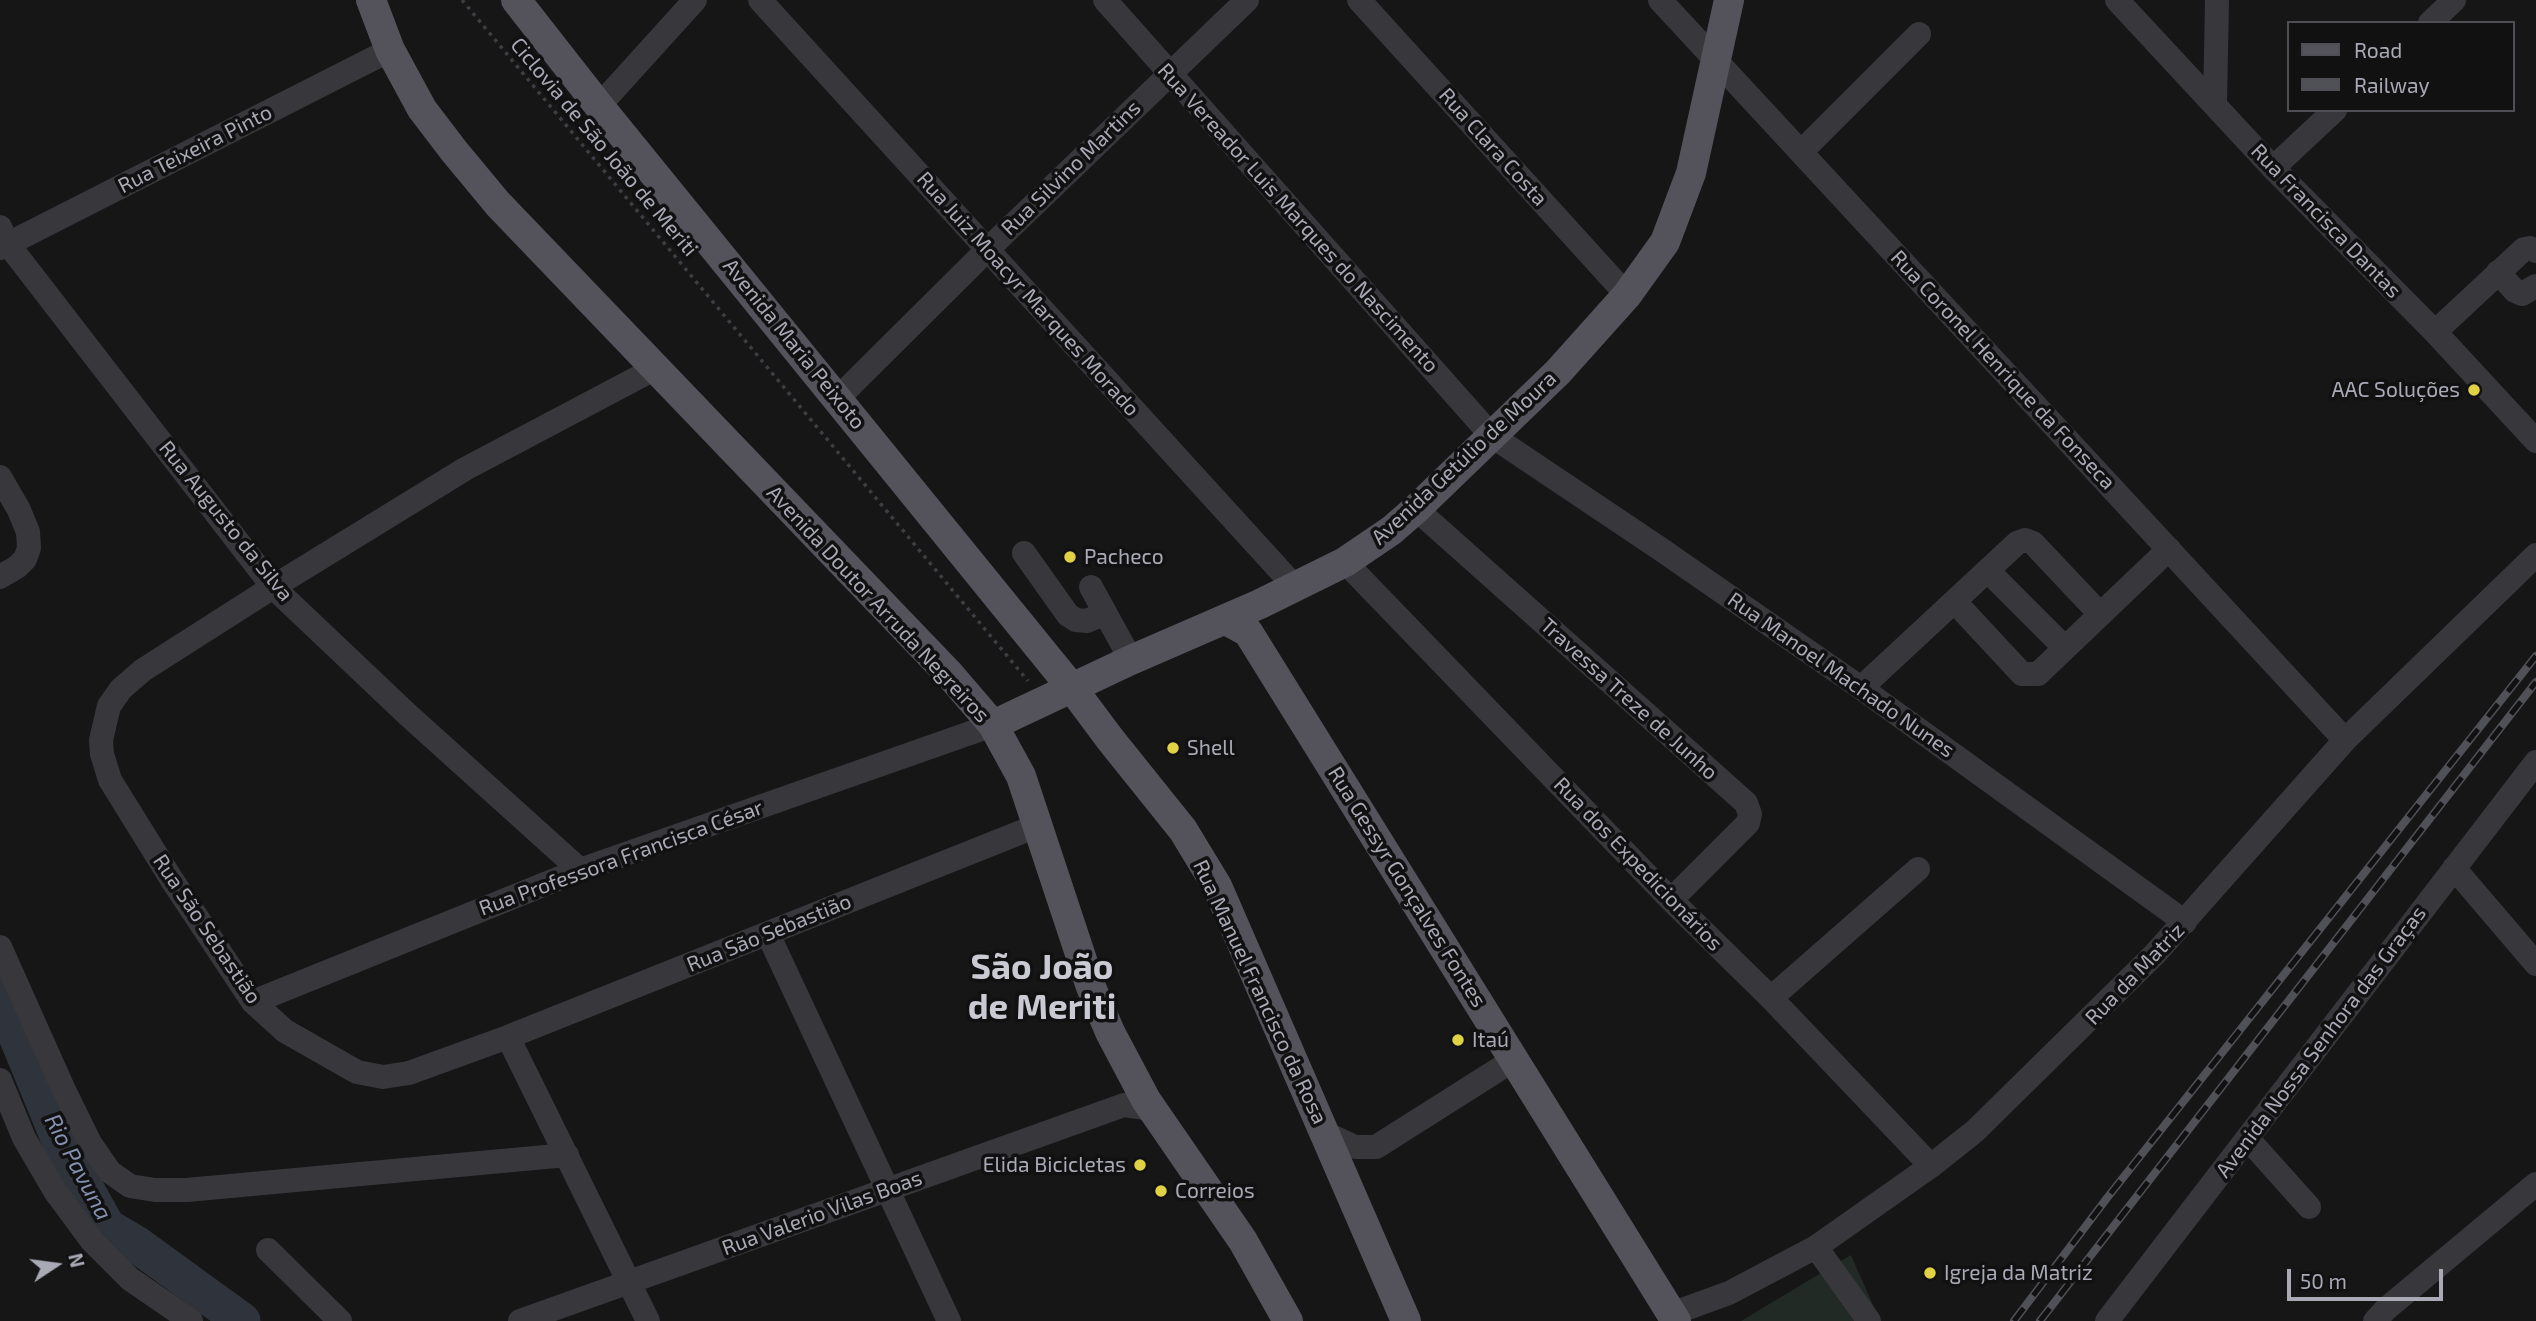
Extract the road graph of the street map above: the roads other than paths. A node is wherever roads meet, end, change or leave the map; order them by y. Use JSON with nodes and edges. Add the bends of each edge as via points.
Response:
{"nodes":[{"id":1,"x":371,"y":0,"type":"edge"},
{"id":2,"x":516,"y":0,"type":"edge"},
{"id":3,"x":695,"y":0,"type":"edge"},
{"id":4,"x":760,"y":0,"type":"edge"},
{"id":5,"x":1105,"y":0,"type":"edge"},
{"id":6,"x":1247,"y":0,"type":"edge"},
{"id":7,"x":1359,"y":0,"type":"edge"},
{"id":8,"x":1660,"y":0,"type":"edge"},
{"id":9,"x":1729,"y":0,"type":"edge"},
{"id":10,"x":2118,"y":0,"type":"edge"},
{"id":11,"x":2217,"y":0,"type":"edge"},
{"id":12,"x":2454,"y":0,"type":"edge"},
{"id":13,"x":2432,"y":21,"type":"edge"},
{"id":14,"x":1919,"y":34,"type":"dead end"},
{"id":15,"x":390,"y":50,"type":"junction"},
{"id":16,"x":1716,"y":61,"type":"junction"},
{"id":17,"x":1170,"y":73,"type":"junction"},
{"id":18,"x":2215,"y":105,"type":"junction"},
{"id":19,"x":598,"y":106,"type":"junction"},
{"id":20,"x":2333,"y":112,"type":"edge"},
{"id":21,"x":1801,"y":152,"type":"junction"},
{"id":22,"x":2273,"y":168,"type":"junction"},
{"id":23,"x":3,"y":240,"type":"edge"},
{"id":24,"x":987,"y":250,"type":"junction"},
{"id":25,"x":2536,"y":251,"type":"edge"},
{"id":26,"x":2498,"y":272,"type":"junction"},
{"id":27,"x":2536,"y":286,"type":"edge"},
{"id":28,"x":1627,"y":295,"type":"junction"},
{"id":29,"x":2435,"y":332,"type":"junction"},
{"id":30,"x":656,"y":369,"type":"junction"},
{"id":31,"x":838,"y":398,"type":"junction"},
{"id":32,"x":1492,"y":436,"type":"junction"},
{"id":33,"x":2536,"y":441,"type":"edge"},
{"id":34,"x":0,"y":477,"type":"edge"},
{"id":35,"x":1416,"y":509,"type":"junction"},
{"id":36,"x":2169,"y":549,"type":"junction"},
{"id":37,"x":1024,"y":553,"type":"dead end"},
{"id":38,"x":2536,"y":555,"type":"edge"},
{"id":39,"x":1345,"y":562,"type":"junction"},
{"id":40,"x":1988,"y":571,"type":"junction"},
{"id":41,"x":0,"y":577,"type":"edge"},
{"id":42,"x":274,"y":587,"type":"junction"},
{"id":43,"x":1091,"y":587,"type":"dead end"},
{"id":44,"x":1296,"y":588,"type":"junction"},
{"id":45,"x":1955,"y":601,"type":"junction"},
{"id":46,"x":1105,"y":613,"type":"junction"},
{"id":47,"x":2100,"y":614,"type":"junction"},
{"id":48,"x":1243,"y":620,"type":"junction"},
{"id":49,"x":2065,"y":648,"type":"junction"},
{"id":50,"x":1131,"y":660,"type":"junction"},
{"id":51,"x":1072,"y":688,"type":"junction"},
{"id":52,"x":1861,"y":688,"type":"junction"},
{"id":53,"x":993,"y":725,"type":"junction"},
{"id":54,"x":2345,"y":740,"type":"junction"},
{"id":55,"x":2536,"y":762,"type":"edge"},
{"id":56,"x":1039,"y":825,"type":"junction"},
{"id":57,"x":2454,"y":868,"type":"junction"},
{"id":58,"x":1918,"y":869,"type":"dead end"},
{"id":59,"x":580,"y":870,"type":"junction"},
{"id":60,"x":1671,"y":900,"type":"junction"},
{"id":61,"x":2185,"y":922,"type":"junction"},
{"id":62,"x":768,"y":934,"type":"junction"},
{"id":63,"x":0,"y":947,"type":"edge"},
{"id":64,"x":2536,"y":964,"type":"edge"},
{"id":65,"x":1771,"y":998,"type":"junction"},
{"id":66,"x":253,"y":1002,"type":"junction"},
{"id":67,"x":508,"y":1037,"type":"junction"},
{"id":68,"x":1514,"y":1059,"type":"junction"},
{"id":69,"x":0,"y":1080,"type":"edge"},
{"id":70,"x":1139,"y":1100,"type":"junction"},
{"id":71,"x":1325,"y":1133,"type":"junction"},
{"id":72,"x":2248,"y":1139,"type":"junction"},
{"id":73,"x":567,"y":1155,"type":"junction"},
{"id":74,"x":1931,"y":1166,"type":"junction"},
{"id":75,"x":2536,"y":1184,"type":"edge"},
{"id":76,"x":885,"y":1189,"type":"junction"},
{"id":77,"x":2309,"y":1207,"type":"dead end"},
{"id":78,"x":1816,"y":1247,"type":"junction"},
{"id":79,"x":268,"y":1250,"type":"dead end"},
{"id":80,"x":630,"y":1284,"type":"junction"},
{"id":81,"x":1673,"y":1317,"type":"edge"},
{"id":82,"x":2386,"y":1317,"type":"edge"},
{"id":83,"x":191,"y":1321,"type":"edge"},
{"id":84,"x":340,"y":1321,"type":"edge"},
{"id":85,"x":520,"y":1321,"type":"edge"},
{"id":86,"x":648,"y":1321,"type":"edge"},
{"id":87,"x":949,"y":1321,"type":"edge"},
{"id":88,"x":1288,"y":1321,"type":"edge"},
{"id":89,"x":1406,"y":1321,"type":"edge"},
{"id":90,"x":1869,"y":1321,"type":"edge"},
{"id":91,"x":2107,"y":1321,"type":"edge"}],
"edges":[{"from":1,"to":15,"type":"main road","name":"Avenida Doutor Arruda Negreiros"},
{"from":2,"to":19,"type":"main road","name":"Avenida Maria Peixoto"},
{"from":3,"to":19,"type":"street"},
{"from":4,"to":24,"type":"street","name":"Rua Juiz Moacyr Marques Morado"},
{"from":5,"to":17,"type":"street","name":"Rua Vereador Luis Marques do Nascimento"},
{"from":6,"to":17,"type":"street","name":"Rua Silvino Martins"},
{"from":7,"to":28,"type":"street","name":"Rua Clara Costa"},
{"from":8,"to":16,"type":"street","name":"Rua Coronel Henrique da Fonseca"},
{"from":9,"to":16,"type":"main road","name":"Avenida Getúlio de Moura"},
{"from":10,"to":18,"type":"street","name":"Rua Francisca Dantas"},
{"from":11,"to":18,"type":"street"},
{"from":12,"to":13,"type":"street"},
{"from":14,"to":21,"type":"street"},
{"from":15,"to":23,"type":"street","name":"Rua Teixeira Pinto"},
{"from":15,"to":30,"type":"main road","name":"Avenida Doutor Arruda Negreiros","via":[[422,109],[498,204]]},
{"from":16,"to":21,"type":"street","name":"Rua Coronel Henrique da Fonseca"},
{"from":16,"to":28,"type":"main road","name":"Avenida Getúlio de Moura","via":[[1677,215],[1665,242]]},
{"from":17,"to":24,"type":"street","name":"Rua Silvino Martins"},
{"from":17,"to":32,"type":"street","name":"Rua Vereador Luis Marques do Nascimento"},
{"from":18,"to":22,"type":"street","name":"Rua Francisca Dantas"},
{"from":19,"to":31,"type":"main road","name":"Avenida Maria Peixoto"},
{"from":20,"to":22,"type":"street"},
{"from":21,"to":36,"type":"street","name":"Rua Coronel Henrique da Fonseca"},
{"from":22,"to":29,"type":"street","name":"Rua Francisca Dantas"},
{"from":23,"to":42,"type":"street","name":"Rua Augusto da Silva"},
{"from":24,"to":31,"type":"street","name":"Rua Silvino Martins"},
{"from":24,"to":44,"type":"street","name":"Rua Juiz Moacyr Marques Morado"},
{"from":25,"to":26,"type":"street","via":[[2524,249]]},
{"from":26,"to":27,"type":"street","via":[[2522,294]]},
{"from":26,"to":29,"type":"street"},
{"from":28,"to":32,"type":"main road","name":"Avenida Getúlio de Moura"},
{"from":29,"to":33,"type":"street","name":"Rua Francisca Dantas"},
{"from":30,"to":42,"type":"street","name":"Rua São Sebastião","via":[[465,469]]},
{"from":30,"to":53,"type":"main road","name":"Avenida Doutor Arruda Negreiros"},
{"from":31,"to":51,"type":"main road","name":"Avenida Maria Peixoto"},
{"from":32,"to":35,"type":"main road","name":"Avenida Getúlio de Moura"},
{"from":32,"to":52,"type":"street","name":"Rua Manoel Machado Nunes"},
{"from":34,"to":41,"type":"street","via":[[28,532],[29,548],[17,568]]},
{"from":35,"to":39,"type":"main road","name":"Avenida Getúlio de Moura"},
{"from":35,"to":60,"type":"street","name":"Travessa Treze de Junho","via":[[1746,803],[1748,823]]},
{"from":36,"to":47,"type":"street"},
{"from":36,"to":54,"type":"street","name":"Rua Coronel Henrique da Fonseca"},
{"from":37,"to":46,"type":"street","via":[[1068,615],[1087,621]]},
{"from":38,"to":54,"type":"street","name":"Rua da Matriz"},
{"from":39,"to":44,"type":"main road","name":"Avenida Getúlio de Moura"},
{"from":39,"to":60,"type":"street","name":"Rua dos Expedicionários"},
{"from":40,"to":45,"type":"street"},
{"from":40,"to":47,"type":"street","via":[[2017,543],[2033,543]]},
{"from":40,"to":49,"type":"street"},
{"from":42,"to":59,"type":"street","name":"Rua Augusto da Silva"},
{"from":42,"to":66,"type":"street","name":"Rua São Sebastião","via":[[144,670],[121,690],[109,706],[101,740],[110,780]]},
{"from":43,"to":46,"type":"street"},
{"from":44,"to":48,"type":"main road","name":"Avenida Getúlio de Moura"},
{"from":45,"to":49,"type":"street","via":[[2022,674],[2038,674]]},
{"from":45,"to":52,"type":"street"},
{"from":46,"to":50,"type":"street"},
{"from":47,"to":49,"type":"street"},
{"from":48,"to":50,"type":"main road","name":"Avenida Getúlio de Moura"},
{"from":48,"to":68,"type":"main road","name":"Rua Gessyr Gonçalves Fontes"},
{"from":50,"to":51,"type":"main road","name":"Avenida Getúlio de Moura"},
{"from":51,"to":53,"type":"main road","name":"Avenida Getúlio de Moura"},
{"from":51,"to":71,"type":"main road","name":"Rua Manuel Francisco da Rosa","via":[[1183,830],[1217,886]]},
{"from":52,"to":61,"type":"street","name":"Rua Manoel Machado Nunes"},
{"from":53,"to":56,"type":"main road","name":"Avenida Doutor Arruda Negreiros","via":[[1021,776]]},
{"from":53,"to":59,"type":"street","name":"Rua Professora Francisca César"},
{"from":54,"to":61,"type":"street","name":"Rua da Matriz"},
{"from":55,"to":57,"type":"street","name":"Avenida Nossa Senhora das Graças"},
{"from":56,"to":62,"type":"street","name":"Rua São Sebastião"},
{"from":56,"to":70,"type":"main road","name":"Avenida Doutor Arruda Negreiros","via":[[1091,987]]},
{"from":57,"to":64,"type":"street"},
{"from":57,"to":72,"type":"street","name":"Avenida Nossa Senhora das Graças"},
{"from":58,"to":65,"type":"street"},
{"from":59,"to":66,"type":"street","name":"Rua Professora Francisca César"},
{"from":60,"to":65,"type":"street","name":"Rua dos Expedicionários"},
{"from":61,"to":74,"type":"street","name":"Rua da Matriz","via":[[2030,1079]]},
{"from":62,"to":67,"type":"street","name":"Rua São Sebastião"},
{"from":62,"to":76,"type":"street"},
{"from":63,"to":73,"type":"street","via":[[90,1143],[110,1172],[130,1186],[187,1190]]},
{"from":65,"to":74,"type":"street","name":"Rua dos Expedicionários"},
{"from":66,"to":67,"type":"street","name":"Rua São Sebastião","via":[[285,1031],[326,1055],[357,1072],[383,1077],[409,1073]]},
{"from":67,"to":73,"type":"street"},
{"from":68,"to":71,"type":"street","via":[[1376,1147],[1354,1147]]},
{"from":68,"to":81,"type":"main road","name":"Rua Gessyr Gonçalves Fontes"},
{"from":69,"to":83,"type":"street","via":[[24,1138],[92,1241],[130,1279]]},
{"from":70,"to":76,"type":"street","name":"Rua Valerio Vilas Boas"},
{"from":70,"to":88,"type":"main road","name":"Avenida Doutor Arruda Negreiros","via":[[1242,1241]]},
{"from":71,"to":89,"type":"main road","name":"Rua Manuel Francisco da Rosa"},
{"from":72,"to":77,"type":"street"},
{"from":72,"to":91,"type":"street","name":"Avenida Nossa Senhora das Graças"},
{"from":73,"to":80,"type":"street"},
{"from":74,"to":78,"type":"street","name":"Rua da Matriz"},
{"from":75,"to":82,"type":"street"},
{"from":76,"to":80,"type":"street","name":"Rua Valerio Vilas Boas"},
{"from":76,"to":87,"type":"street"},
{"from":78,"to":81,"type":"street","name":"Rua da Matriz"},
{"from":78,"to":90,"type":"street"},
{"from":79,"to":84,"type":"street"},
{"from":80,"to":85,"type":"street","name":"Rua Valerio Vilas Boas"},
{"from":80,"to":86,"type":"street"}]}
